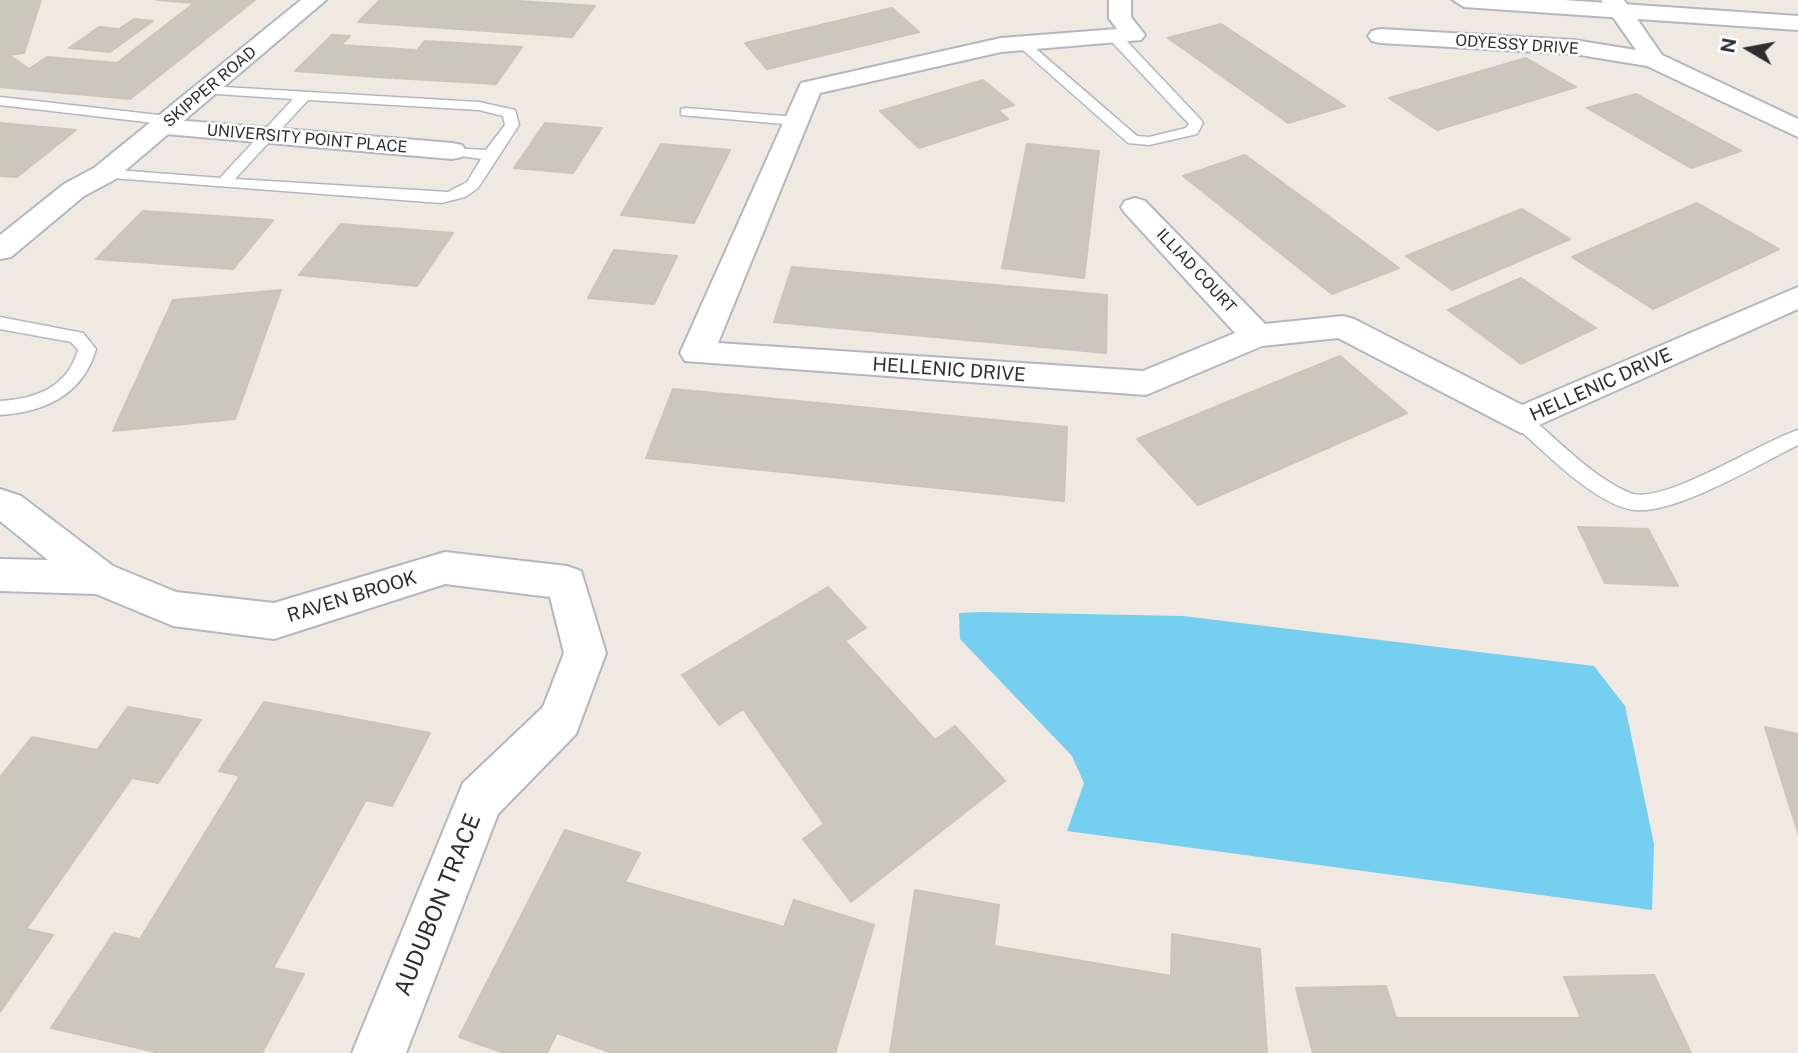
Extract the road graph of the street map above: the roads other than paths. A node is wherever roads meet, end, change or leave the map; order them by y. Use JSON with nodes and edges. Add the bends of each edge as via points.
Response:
{"nodes":[{"id":1,"x":315,"y":0,"type":"edge"},
{"id":2,"x":1120,"y":0,"type":"edge"},
{"id":3,"x":1464,"y":0,"type":"edge"},
{"id":4,"x":1616,"y":5,"type":"edge"},
{"id":5,"x":1798,"y":23,"type":"edge"},
{"id":6,"x":1380,"y":36,"type":"dead end"},
{"id":7,"x":1115,"y":37,"type":"junction"},
{"id":8,"x":1022,"y":44,"type":"junction"},
{"id":9,"x":1653,"y":60,"type":"junction"},
{"id":10,"x":207,"y":90,"type":"junction"},
{"id":11,"x":305,"y":95,"type":"junction"},
{"id":12,"x":0,"y":101,"type":"edge"},
{"id":13,"x":687,"y":112,"type":"dead end"},
{"id":14,"x":796,"y":121,"type":"junction"},
{"id":15,"x":163,"y":127,"type":"junction"},
{"id":16,"x":1798,"y":128,"type":"edge"},
{"id":17,"x":268,"y":135,"type":"junction"},
{"id":18,"x":452,"y":151,"type":"joint"},
{"id":19,"x":490,"y":155,"type":"junction"},
{"id":20,"x":104,"y":174,"type":"junction"},
{"id":21,"x":222,"y":184,"type":"junction"},
{"id":22,"x":1135,"y":207,"type":"dead end"},
{"id":23,"x":0,"y":250,"type":"edge"},
{"id":24,"x":0,"y":277,"type":"edge"},
{"id":25,"x":1798,"y":297,"type":"edge"},
{"id":26,"x":0,"y":323,"type":"edge"},
{"id":27,"x":1257,"y":336,"type":"junction"},
{"id":28,"x":0,"y":408,"type":"edge"},
{"id":29,"x":1521,"y":421,"type":"junction"},
{"id":30,"x":1798,"y":437,"type":"edge"},
{"id":31,"x":0,"y":504,"type":"edge"},
{"id":32,"x":0,"y":575,"type":"edge"},
{"id":33,"x":99,"y":578,"type":"junction"},
{"id":34,"x":567,"y":583,"type":"joint"},
{"id":35,"x":379,"y":1053,"type":"edge"}],
"edges":[{"from":1,"to":10,"type":"street","name":"SKIPPER ROAD"},
{"from":2,"to":7,"type":"street","via":[[1120,18],[1133,35]]},
{"from":3,"to":4,"type":"street"},
{"from":4,"to":5,"type":"street"},
{"from":4,"to":9,"type":"street"},
{"from":6,"to":9,"type":"street","name":"ODYESSY DRIVE","via":[[1574,47]]},
{"from":7,"to":8,"type":"street","name":"HELLENIC DRIVE"},
{"from":7,"to":8,"type":"lane","via":[[1196,122],[1192,131],[1133,140]]},
{"from":8,"to":14,"type":"street","name":"HELLENIC DRIVE","via":[[810,88]]},
{"from":9,"to":16,"type":"street"},
{"from":10,"to":11,"type":"lane"},
{"from":10,"to":15,"type":"street","name":"SKIPPER ROAD"},
{"from":11,"to":17,"type":"lane"},
{"from":11,"to":19,"type":"lane","via":[[480,106],[510,113],[512,124]]},
{"from":12,"to":15,"type":"lane","via":[[159,119]]},
{"from":13,"to":14,"type":"lane"},
{"from":14,"to":27,"type":"street","name":"HELLENIC DRIVE","via":[[697,353],[1146,383]]},
{"from":15,"to":17,"type":"street","name":"UNIVERSITY POINT PLACE"},
{"from":15,"to":20,"type":"street","name":"SKIPPER ROAD"},
{"from":17,"to":18,"type":"street","name":"UNIVERSITY POINT PLACE"},
{"from":17,"to":21,"type":"lane"},
{"from":18,"to":19,"type":"lane"},
{"from":19,"to":21,"type":"lane","via":[[482,174],[460,196]]},
{"from":20,"to":21,"type":"lane"},
{"from":20,"to":23,"type":"street","name":"SKIPPER ROAD","via":[[74,190]]},
{"from":20,"to":24,"type":"street","name":"SKIPPER ROAD","via":[[100,191]]},
{"from":22,"to":27,"type":"street","name":"ILLIAD COURT"},
{"from":25,"to":29,"type":"street","name":"HELLENIC DRIVE"},
{"from":26,"to":28,"type":"lane","via":[[76,337],[87,349],[85,362],[54,395],[29,406]]},
{"from":27,"to":29,"type":"street","name":"HELLENIC DRIVE","via":[[1343,327]]},
{"from":29,"to":30,"type":"lane","via":[[1598,483],[1632,502],[1658,502]]},
{"from":31,"to":33,"type":"street","name":"RAVEN BROOK"},
{"from":32,"to":33,"type":"street","name":"RAVEN BROOK"},
{"from":33,"to":34,"type":"street","name":"RAVEN BROOK","via":[[173,609],[274,621],[445,568]]},
{"from":34,"to":35,"type":"street","name":"AUDUBON TRACE","via":[[585,653],[560,720],[480,799]]}]}
